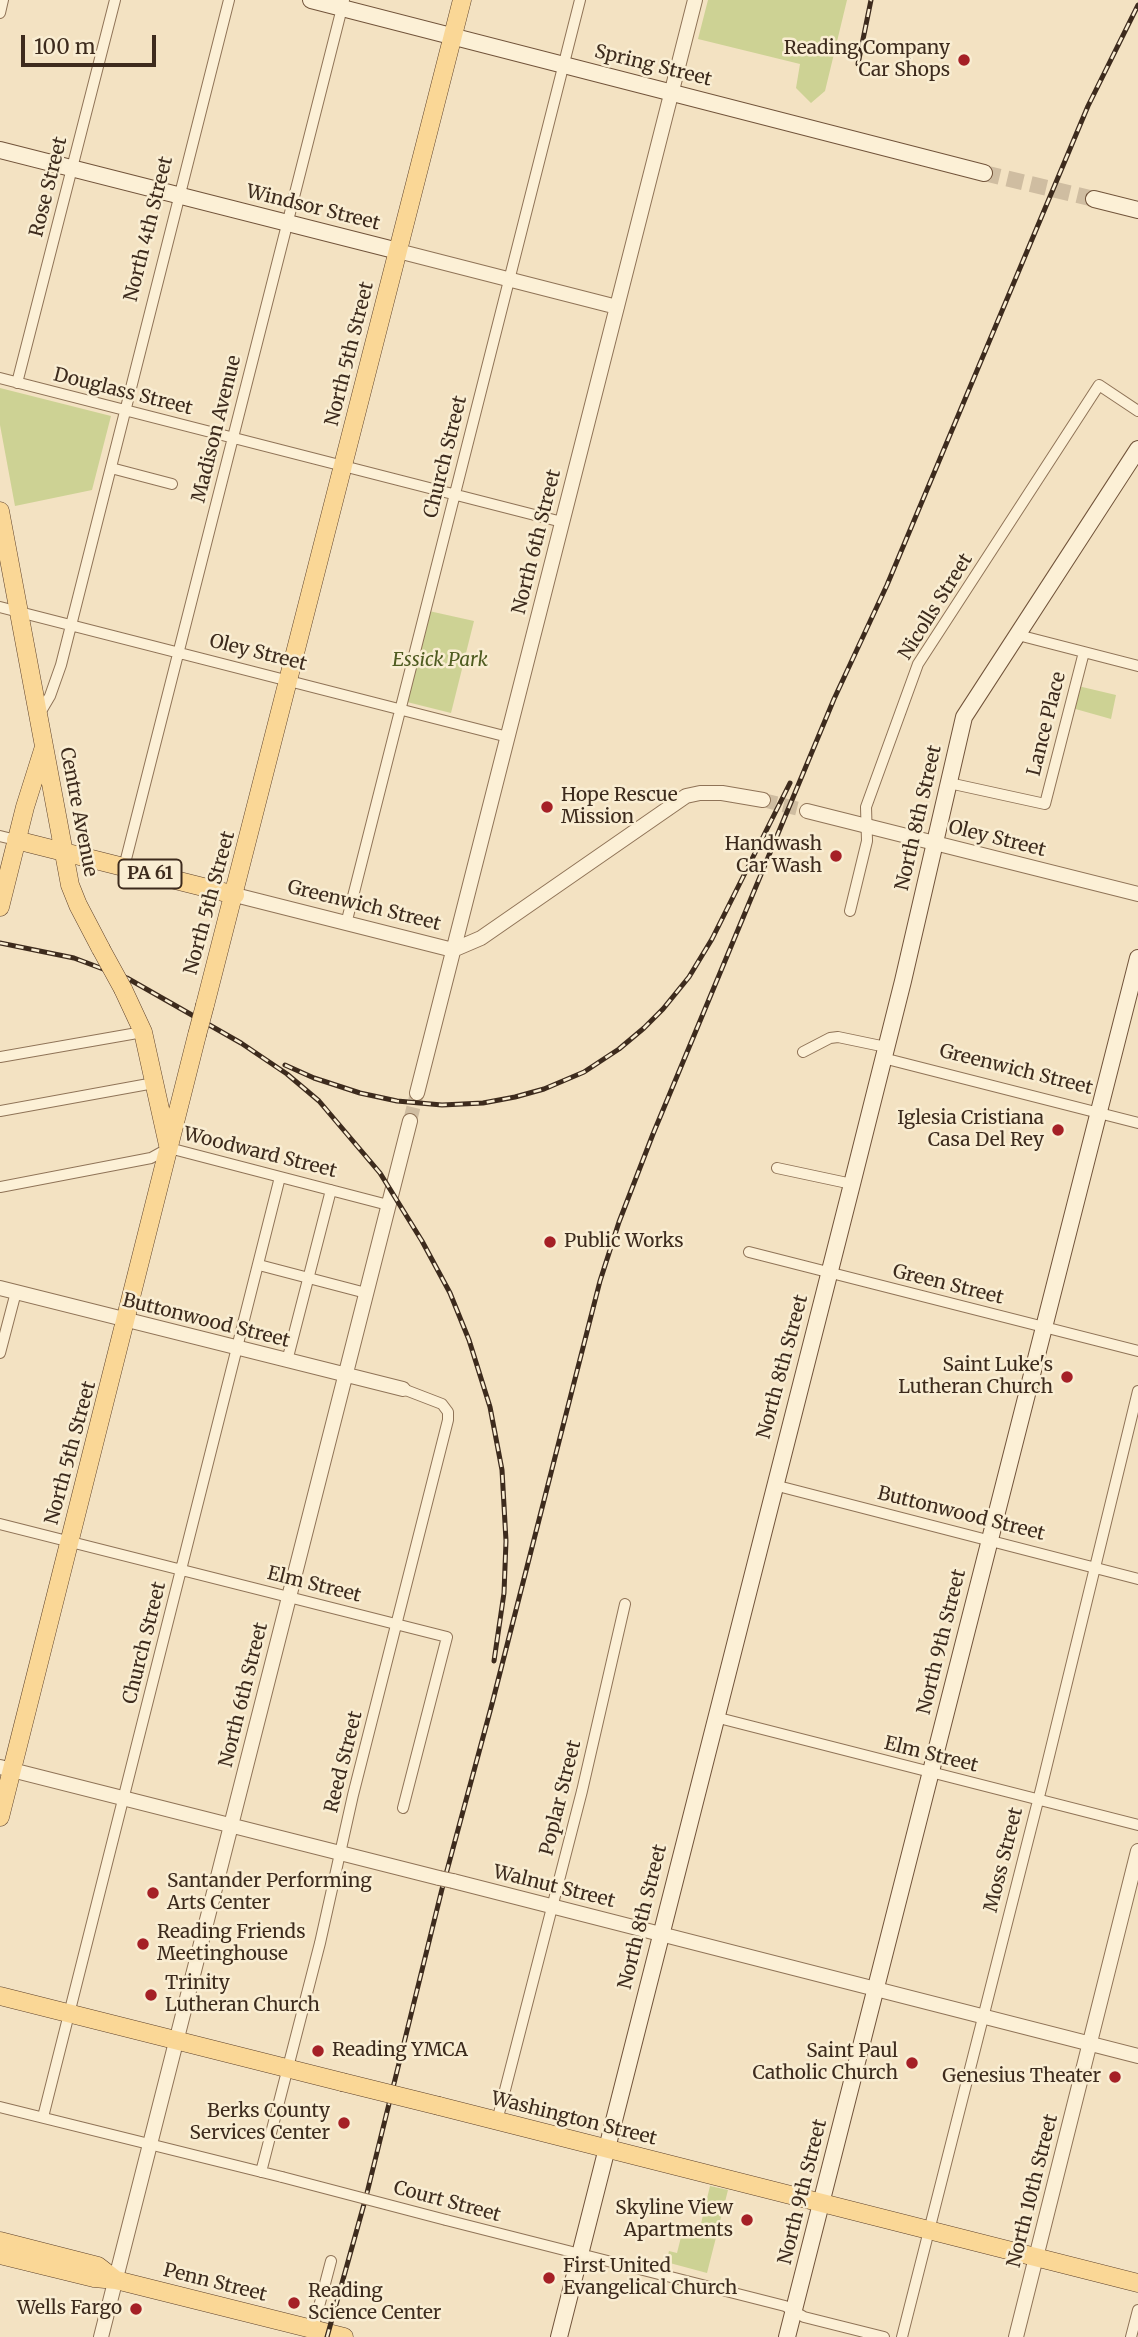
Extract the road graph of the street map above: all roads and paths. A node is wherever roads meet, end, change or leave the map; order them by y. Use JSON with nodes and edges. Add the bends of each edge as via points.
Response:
{"nodes":[{"id":1,"x":3,"y":0,"type":"edge"},
{"id":2,"x":115,"y":0,"type":"edge"},
{"id":3,"x":229,"y":0,"type":"edge"},
{"id":4,"x":311,"y":0,"type":"edge"},
{"id":5,"x":462,"y":0,"type":"edge"},
{"id":6,"x":580,"y":0,"type":"edge"},
{"id":7,"x":695,"y":0,"type":"edge"},
{"id":8,"x":343,"y":4,"type":"edge"},
{"id":9,"x":0,"y":13,"type":"edge"},
{"id":10,"x":453,"y":36,"type":"junction"},
{"id":11,"x":564,"y":65,"type":"junction"},
{"id":12,"x":672,"y":92,"type":"junction"},
{"id":13,"x":0,"y":150,"type":"edge"},
{"id":14,"x":72,"y":168,"type":"junction"},
{"id":15,"x":984,"y":173,"type":"tunnel mouth"},
{"id":16,"x":179,"y":195,"type":"junction"},
{"id":17,"x":1094,"y":200,"type":"tunnel mouth"},
{"id":18,"x":1138,"y":210,"type":"edge"},
{"id":19,"x":288,"y":223,"type":"junction"},
{"id":20,"x":398,"y":251,"type":"junction"},
{"id":21,"x":509,"y":280,"type":"junction"},
{"id":22,"x":617,"y":307,"type":"junction"},
{"id":23,"x":0,"y":379,"type":"edge"},
{"id":24,"x":17,"y":383,"type":"junction"},
{"id":25,"x":125,"y":410,"type":"junction"},
{"id":26,"x":1138,"y":411,"type":"edge"},
{"id":27,"x":233,"y":438,"type":"junction"},
{"id":28,"x":1138,"y":449,"type":"edge"},
{"id":29,"x":344,"y":466,"type":"junction"},
{"id":30,"x":111,"y":468,"type":"junction"},
{"id":31,"x":172,"y":484,"type":"dead end"},
{"id":32,"x":455,"y":494,"type":"junction"},
{"id":33,"x":0,"y":511,"type":"edge"},
{"id":34,"x":562,"y":522,"type":"junction"},
{"id":35,"x":0,"y":607,"type":"edge"},
{"id":36,"x":20,"y":612,"type":"junction"},
{"id":37,"x":71,"y":625,"type":"junction"},
{"id":38,"x":1018,"y":635,"type":"junction"},
{"id":39,"x":1084,"y":652,"type":"junction"},
{"id":40,"x":178,"y":653,"type":"junction"},
{"id":41,"x":1138,"y":666,"type":"edge"},
{"id":42,"x":289,"y":681,"type":"junction"},
{"id":43,"x":400,"y":709,"type":"junction"},
{"id":44,"x":40,"y":713,"type":"junction"},
{"id":45,"x":508,"y":737,"type":"junction"},
{"id":46,"x":44,"y":747,"type":"junction"},
{"id":47,"x":949,"y":783,"type":"junction"},
{"id":48,"x":763,"y":800,"type":"tunnel mouth"},
{"id":49,"x":807,"y":811,"type":"tunnel mouth"},
{"id":50,"x":866,"y":826,"type":"junction"},
{"id":51,"x":8,"y":838,"type":"edge"},
{"id":52,"x":934,"y":844,"type":"junction"},
{"id":53,"x":65,"y":853,"type":"junction"},
{"id":54,"x":124,"y":867,"type":"junction"},
{"id":55,"x":1138,"y":894,"type":"edge"},
{"id":56,"x":235,"y":895,"type":"junction"},
{"id":57,"x":0,"y":907,"type":"edge"},
{"id":58,"x":850,"y":911,"type":"dead end"},
{"id":59,"x":346,"y":924,"type":"junction"},
{"id":60,"x":453,"y":950,"type":"junction"},
{"id":61,"x":1138,"y":958,"type":"edge"},
{"id":62,"x":143,"y":1031,"type":"junction"},
{"id":63,"x":803,"y":1052,"type":"dead end"},
{"id":64,"x":885,"y":1053,"type":"junction"},
{"id":65,"x":0,"y":1057,"type":"edge"},
{"id":66,"x":153,"y":1083,"type":"junction"},
{"id":67,"x":417,"y":1093,"type":"tunnel mouth"},
{"id":68,"x":0,"y":1111,"type":"edge"},
{"id":69,"x":1098,"y":1113,"type":"junction"},
{"id":70,"x":410,"y":1121,"type":"tunnel mouth"},
{"id":71,"x":1138,"y":1123,"type":"edge"},
{"id":72,"x":169,"y":1148,"type":"junction"},
{"id":73,"x":777,"y":1168,"type":"dead end"},
{"id":74,"x":281,"y":1177,"type":"junction"},
{"id":75,"x":852,"y":1184,"type":"junction"},
{"id":76,"x":0,"y":1187,"type":"edge"},
{"id":77,"x":331,"y":1190,"type":"junction"},
{"id":78,"x":388,"y":1205,"type":"junction"},
{"id":79,"x":749,"y":1252,"type":"dead end"},
{"id":80,"x":259,"y":1265,"type":"junction"},
{"id":81,"x":829,"y":1273,"type":"junction"},
{"id":82,"x":308,"y":1278,"type":"junction"},
{"id":83,"x":0,"y":1288,"type":"edge"},
{"id":84,"x":16,"y":1292,"type":"junction"},
{"id":85,"x":366,"y":1293,"type":"junction"},
{"id":86,"x":126,"y":1320,"type":"junction"},
{"id":87,"x":1043,"y":1327,"type":"junction"},
{"id":88,"x":238,"y":1349,"type":"junction"},
{"id":89,"x":1138,"y":1351,"type":"edge"},
{"id":90,"x":0,"y":1353,"type":"edge"},
{"id":91,"x":287,"y":1361,"type":"junction"},
{"id":92,"x":345,"y":1376,"type":"junction"},
{"id":93,"x":403,"y":1389,"type":"joint"},
{"id":94,"x":1138,"y":1391,"type":"edge"},
{"id":95,"x":774,"y":1485,"type":"junction"},
{"id":96,"x":0,"y":1524,"type":"edge"},
{"id":97,"x":69,"y":1541,"type":"junction"},
{"id":98,"x":989,"y":1541,"type":"junction"},
{"id":99,"x":1094,"y":1568,"type":"junction"},
{"id":100,"x":182,"y":1570,"type":"junction"},
{"id":101,"x":1138,"y":1579,"type":"edge"},
{"id":102,"x":289,"y":1597,"type":"junction"},
{"id":103,"x":625,"y":1604,"type":"dead end"},
{"id":104,"x":396,"y":1624,"type":"junction"},
{"id":105,"x":715,"y":1717,"type":"junction"},
{"id":106,"x":6,"y":1769,"type":"edge"},
{"id":107,"x":930,"y":1773,"type":"junction"},
{"id":108,"x":122,"y":1798,"type":"junction"},
{"id":109,"x":1037,"y":1800,"type":"junction"},
{"id":110,"x":404,"y":1808,"type":"dead end"},
{"id":111,"x":0,"y":1817,"type":"edge"},
{"id":112,"x":231,"y":1825,"type":"junction"},
{"id":113,"x":1138,"y":1825,"type":"edge"},
{"id":114,"x":1138,"y":1851,"type":"edge"},
{"id":115,"x":340,"y":1852,"type":"junction"},
{"id":116,"x":552,"y":1907,"type":"junction"},
{"id":117,"x":660,"y":1934,"type":"junction"},
{"id":118,"x":875,"y":1989,"type":"junction"},
{"id":119,"x":0,"y":1996,"type":"edge"},
{"id":120,"x":69,"y":2013,"type":"junction"},
{"id":121,"x":982,"y":2016,"type":"junction"},
{"id":122,"x":177,"y":2040,"type":"junction"},
{"id":123,"x":1090,"y":2044,"type":"junction"},
{"id":124,"x":1138,"y":2056,"type":"edge"},
{"id":125,"x":288,"y":2068,"type":"junction"},
{"id":126,"x":0,"y":2107,"type":"edge"},
{"id":127,"x":43,"y":2117,"type":"junction"},
{"id":128,"x":497,"y":2121,"type":"junction"},
{"id":129,"x":150,"y":2144,"type":"junction"},
{"id":130,"x":606,"y":2149,"type":"junction"},
{"id":131,"x":261,"y":2172,"type":"junction"},
{"id":132,"x":821,"y":2203,"type":"junction"},
{"id":133,"x":928,"y":2230,"type":"junction"},
{"id":134,"x":0,"y":2241,"type":"edge"},
{"id":135,"x":580,"y":2254,"type":"junction"},
{"id":136,"x":0,"y":2255,"type":"edge"},
{"id":137,"x":1036,"y":2257,"type":"junction"},
{"id":138,"x":331,"y":2261,"type":"dead end"},
{"id":139,"x":116,"y":2280,"type":"junction"},
{"id":140,"x":1138,"y":2283,"type":"edge"},
{"id":141,"x":1138,"y":2310,"type":"edge"},
{"id":142,"x":794,"y":2311,"type":"junction"},
{"id":143,"x":312,"y":2333,"type":"edge"},
{"id":144,"x":101,"y":2337,"type":"edge"},
{"id":145,"x":344,"y":2337,"type":"edge"},
{"id":146,"x":559,"y":2337,"type":"edge"},
{"id":147,"x":787,"y":2337,"type":"edge"},
{"id":148,"x":884,"y":2337,"type":"edge"},
{"id":149,"x":902,"y":2337,"type":"edge"},
{"id":150,"x":1016,"y":2337,"type":"edge"},
{"id":151,"x":1131,"y":2337,"type":"edge"}],
"edges":[{"from":1,"to":9,"type":"street"},
{"from":2,"to":14,"type":"street","name":"Rose Street"},
{"from":3,"to":16,"type":"street","name":"North 4th Street"},
{"from":4,"to":8,"type":"main road","name":"Spring Street"},
{"from":5,"to":10,"type":"main road","name":"North 5th Street"},
{"from":6,"to":11,"type":"street","name":"Church Street"},
{"from":7,"to":12,"type":"street","name":"North 6th Street"},
{"from":8,"to":10,"type":"main road","name":"Spring Street"},
{"from":8,"to":19,"type":"street","name":"Madison Avenue"},
{"from":10,"to":11,"type":"main road","name":"Spring Street"},
{"from":10,"to":20,"type":"main road","name":"North 5th Street"},
{"from":11,"to":12,"type":"main road","name":"Spring Street"},
{"from":11,"to":21,"type":"street","name":"Church Street"},
{"from":12,"to":15,"type":"main road","name":"Spring Street"},
{"from":12,"to":22,"type":"street","name":"North 6th Street"},
{"from":13,"to":14,"type":"main road","name":"Windsor Street"},
{"from":14,"to":16,"type":"main road","name":"Windsor Street"},
{"from":14,"to":24,"type":"street","name":"Rose Street"},
{"from":16,"to":19,"type":"main road","name":"Windsor Street"},
{"from":16,"to":25,"type":"street","name":"North 4th Street"},
{"from":17,"to":18,"type":"main road"},
{"from":19,"to":20,"type":"main road","name":"Windsor Street"},
{"from":19,"to":27,"type":"street","name":"Madison Avenue"},
{"from":20,"to":21,"type":"street","name":"Windsor Street"},
{"from":20,"to":29,"type":"main road","name":"North 5th Street"},
{"from":21,"to":22,"type":"street","name":"Windsor Street"},
{"from":21,"to":32,"type":"street","name":"Church Street"},
{"from":22,"to":34,"type":"street","name":"North 6th Street"},
{"from":23,"to":24,"type":"street","name":"Douglass Street"},
{"from":24,"to":25,"type":"street","name":"Douglass Street"},
{"from":25,"to":27,"type":"street","name":"Douglass Street"},
{"from":25,"to":30,"type":"street","name":"North 4th Street"},
{"from":26,"to":50,"type":"street","name":"Nicolls Street","via":[[1099,385],[918,664],[866,807]]},
{"from":27,"to":29,"type":"street","name":"Douglass Street"},
{"from":27,"to":40,"type":"street","name":"Madison Avenue"},
{"from":28,"to":38,"type":"main road","name":"North 8th Street"},
{"from":29,"to":32,"type":"street","name":"Douglass Street"},
{"from":29,"to":42,"type":"main road","name":"North 5th Street"},
{"from":30,"to":31,"type":"street"},
{"from":30,"to":37,"type":"street","name":"North 4th Street"},
{"from":32,"to":34,"type":"street","name":"Douglass Street"},
{"from":32,"to":43,"type":"street","name":"Church Street"},
{"from":33,"to":36,"type":"main road","name":"Centre Avenue"},
{"from":34,"to":45,"type":"street","name":"North 6th Street"},
{"from":35,"to":36,"type":"street","name":"Oley Street"},
{"from":36,"to":37,"type":"street","name":"Oley Street"},
{"from":36,"to":44,"type":"main road","name":"Centre Avenue"},
{"from":37,"to":40,"type":"street","name":"Oley Street"},
{"from":37,"to":44,"type":"street","name":"North 4th Street","via":[[50,696]]},
{"from":38,"to":39,"type":"street"},
{"from":38,"to":47,"type":"main road","name":"North 8th Street","via":[[964,718]]},
{"from":39,"to":41,"type":"street"},
{"from":39,"to":47,"type":"street","name":"Lance Place","via":[[1045,804]]},
{"from":40,"to":42,"type":"street","name":"Oley Street"},
{"from":40,"to":54,"type":"street","name":"Madison Avenue"},
{"from":42,"to":43,"type":"street","name":"Oley Street"},
{"from":42,"to":56,"type":"main road","name":"North 5th Street"},
{"from":43,"to":45,"type":"street","name":"Oley Street"},
{"from":43,"to":59,"type":"street","name":"Church Street"},
{"from":44,"to":46,"type":"main road","name":"Centre Avenue"},
{"from":45,"to":60,"type":"street","name":"North 6th Street"},
{"from":46,"to":51,"type":"main road"},
{"from":46,"to":53,"type":"main road","name":"Centre Avenue"},
{"from":47,"to":52,"type":"main road","name":"North 8th Street"},
{"from":48,"to":60,"type":"street","name":"Greenwich Street","via":[[722,793],[686,796],[481,938]]},
{"from":49,"to":50,"type":"street","name":"Oley Street"},
{"from":50,"to":52,"type":"street","name":"Oley Street"},
{"from":50,"to":58,"type":"street","name":"Nicolls Street","via":[[867,841]]},
{"from":51,"to":53,"type":"main road","name":"Greenwich Street","number":"PA 61"},
{"from":51,"to":57,"type":"main road"},
{"from":52,"to":55,"type":"street","name":"Oley Street"},
{"from":52,"to":64,"type":"main road","name":"North 8th Street"},
{"from":53,"to":54,"type":"main road","name":"Greenwich Street","number":"PA 61"},
{"from":53,"to":62,"type":"main road","name":"Centre Avenue","bridge":true,"via":[[73,892]]},
{"from":54,"to":56,"type":"main road","name":"Greenwich Street","number":"PA 61"},
{"from":56,"to":59,"type":"street","name":"Greenwich Street"},
{"from":56,"to":72,"type":"main road","name":"North 5th Street","bridge":true},
{"from":59,"to":60,"type":"street","name":"Greenwich Street"},
{"from":60,"to":67,"type":"street","name":"North 6th Street"},
{"from":61,"to":69,"type":"main road","name":"North 9th Street"},
{"from":62,"to":65,"type":"street"},
{"from":62,"to":66,"type":"main road","name":"Centre Avenue"},
{"from":63,"to":64,"type":"street","name":"Greenwich Street","via":[[838,1037]]},
{"from":64,"to":69,"type":"street","name":"Greenwich Street"},
{"from":64,"to":75,"type":"main road","name":"North 8th Street"},
{"from":66,"to":68,"type":"street"},
{"from":66,"to":72,"type":"main road","name":"Centre Avenue"},
{"from":69,"to":71,"type":"street","name":"Greenwich Street"},
{"from":69,"to":87,"type":"main road","name":"North 9th Street"},
{"from":70,"to":78,"type":"street","name":"North 6th Street"},
{"from":72,"to":74,"type":"street","name":"Woodward Street"},
{"from":72,"to":76,"type":"street","name":"Woodward Street","via":[[151,1158]]},
{"from":72,"to":86,"type":"main road","name":"North 5th Street"},
{"from":73,"to":75,"type":"street"},
{"from":74,"to":77,"type":"street","name":"Woodward Street"},
{"from":74,"to":80,"type":"street","name":"Church Street"},
{"from":75,"to":81,"type":"main road","name":"North 8th Street"},
{"from":77,"to":78,"type":"street","name":"Woodward Street"},
{"from":77,"to":82,"type":"street"},
{"from":78,"to":85,"type":"street","name":"North 6th Street"},
{"from":79,"to":81,"type":"street","name":"Green Street"},
{"from":80,"to":82,"type":"street"},
{"from":80,"to":88,"type":"street","name":"Church Street"},
{"from":81,"to":87,"type":"street","name":"Green Street"},
{"from":81,"to":95,"type":"main road","name":"North 8th Street"},
{"from":82,"to":85,"type":"street"},
{"from":82,"to":91,"type":"street"},
{"from":83,"to":84,"type":"street","name":"Buttonwood Street"},
{"from":84,"to":86,"type":"street","name":"Buttonwood Street"},
{"from":84,"to":90,"type":"street"},
{"from":85,"to":92,"type":"street","name":"North 6th Street"},
{"from":86,"to":88,"type":"street","name":"Buttonwood Street"},
{"from":86,"to":97,"type":"main road","name":"North 5th Street"},
{"from":87,"to":89,"type":"street","name":"Green Street"},
{"from":87,"to":98,"type":"main road","name":"North 9th Street"},
{"from":88,"to":91,"type":"street","name":"Buttonwood Street"},
{"from":88,"to":100,"type":"street","name":"Church Street"},
{"from":91,"to":92,"type":"street","name":"Buttonwood Street"},
{"from":92,"to":93,"type":"street","name":"Buttonwood Street"},
{"from":92,"to":102,"type":"street","name":"North 6th Street"},
{"from":93,"to":104,"type":"street","name":"Reed Street","via":[[442,1404],[448,1420]]},
{"from":94,"to":99,"type":"street","name":"Moss Street"},
{"from":95,"to":98,"type":"street","name":"Buttonwood Street"},
{"from":95,"to":105,"type":"main road","name":"North 8th Street"},
{"from":96,"to":97,"type":"street","name":"Elm Street"},
{"from":97,"to":100,"type":"street","name":"Elm Street"},
{"from":97,"to":106,"type":"main road","name":"North 5th Street"},
{"from":98,"to":99,"type":"street","name":"Buttonwood Street"},
{"from":98,"to":107,"type":"main road","name":"North 9th Street"},
{"from":99,"to":101,"type":"street","name":"Buttonwood Street"},
{"from":99,"to":109,"type":"street","name":"Moss Street"},
{"from":100,"to":102,"type":"street","name":"Elm Street"},
{"from":100,"to":108,"type":"street","name":"Church Street"},
{"from":102,"to":104,"type":"street","name":"Elm Street"},
{"from":102,"to":112,"type":"street","name":"North 6th Street"},
{"from":103,"to":116,"type":"street","name":"Poplar Street"},
{"from":104,"to":110,"type":"street","name":"Elm Street","via":[[447,1637]]},
{"from":104,"to":115,"type":"street","name":"Reed Street"},
{"from":105,"to":107,"type":"street","name":"Elm Street"},
{"from":105,"to":117,"type":"main road","name":"North 8th Street"},
{"from":106,"to":108,"type":"street","name":"Walnut Street"},
{"from":106,"to":111,"type":"main road","name":"North 5th Street"},
{"from":107,"to":109,"type":"street","name":"Elm Street"},
{"from":107,"to":118,"type":"main road","name":"North 9th Street"},
{"from":108,"to":112,"type":"street","name":"Walnut Street"},
{"from":108,"to":120,"type":"street","name":"Church Street"},
{"from":109,"to":113,"type":"street","name":"Elm Street"},
{"from":109,"to":121,"type":"street","name":"Moss Street"},
{"from":112,"to":115,"type":"street","name":"Walnut Street"},
{"from":112,"to":122,"type":"street","name":"North 6th Street"},
{"from":114,"to":123,"type":"street","name":"North 10th Street"},
{"from":115,"to":116,"type":"street","name":"Walnut Street"},
{"from":115,"to":125,"type":"street","name":"Reed Street"},
{"from":116,"to":117,"type":"street","name":"Walnut Street"},
{"from":116,"to":128,"type":"street","name":"Poplar Street"},
{"from":117,"to":118,"type":"street","name":"Walnut Street"},
{"from":117,"to":130,"type":"main road","name":"North 8th Street"},
{"from":118,"to":121,"type":"street","name":"Walnut Street"},
{"from":118,"to":132,"type":"main road","name":"North 9th Street"},
{"from":119,"to":120,"type":"main road","name":"Washington Street"},
{"from":120,"to":122,"type":"main road","name":"Washington Street"},
{"from":120,"to":127,"type":"street","name":"Church Street"},
{"from":121,"to":123,"type":"street","name":"Walnut Street"},
{"from":121,"to":133,"type":"street","name":"Moss Street"},
{"from":122,"to":125,"type":"main road","name":"Washington Street"},
{"from":122,"to":129,"type":"street","name":"North 6th Street"},
{"from":123,"to":124,"type":"street","name":"Walnut Street"},
{"from":123,"to":137,"type":"street","name":"North 10th Street"},
{"from":125,"to":128,"type":"main road","name":"Washington Street","bridge":true},
{"from":125,"to":131,"type":"street","name":"Reed Street"},
{"from":126,"to":127,"type":"street","name":"Court Street"},
{"from":127,"to":129,"type":"street","name":"Court Street"},
{"from":128,"to":130,"type":"main road","name":"Washington Street"},
{"from":129,"to":131,"type":"street","name":"Court Street"},
{"from":129,"to":139,"type":"street","name":"North 6th Street"},
{"from":130,"to":132,"type":"main road","name":"Washington Street"},
{"from":130,"to":135,"type":"main road","name":"North 8th Street"},
{"from":131,"to":135,"type":"street","name":"Court Street","bridge":true},
{"from":132,"to":133,"type":"main road","name":"Washington Street"},
{"from":132,"to":142,"type":"main road","name":"North 9th Street"},
{"from":133,"to":137,"type":"main road","name":"Washington Street"},
{"from":133,"to":149,"type":"street","name":"Moss Street"},
{"from":134,"to":139,"type":"main road","name":"Penn Street","via":[[98,2266]]},
{"from":135,"to":142,"type":"street","name":"Court Street"},
{"from":135,"to":146,"type":"main road","name":"North 8th Street"},
{"from":136,"to":139,"type":"main road","name":"Penn Street"},
{"from":137,"to":140,"type":"main road","name":"Washington Street"},
{"from":137,"to":150,"type":"street","name":"North 10th Street"},
{"from":138,"to":143,"type":"street"},
{"from":139,"to":143,"type":"main road","name":"Penn Street"},
{"from":139,"to":144,"type":"street","name":"North 6th Street"},
{"from":141,"to":151,"type":"street"},
{"from":142,"to":147,"type":"main road","name":"North 9th Street"},
{"from":142,"to":148,"type":"street","name":"Court Street","via":[[804,2318]]},
{"from":143,"to":145,"type":"main road","name":"Penn Street"}]}
